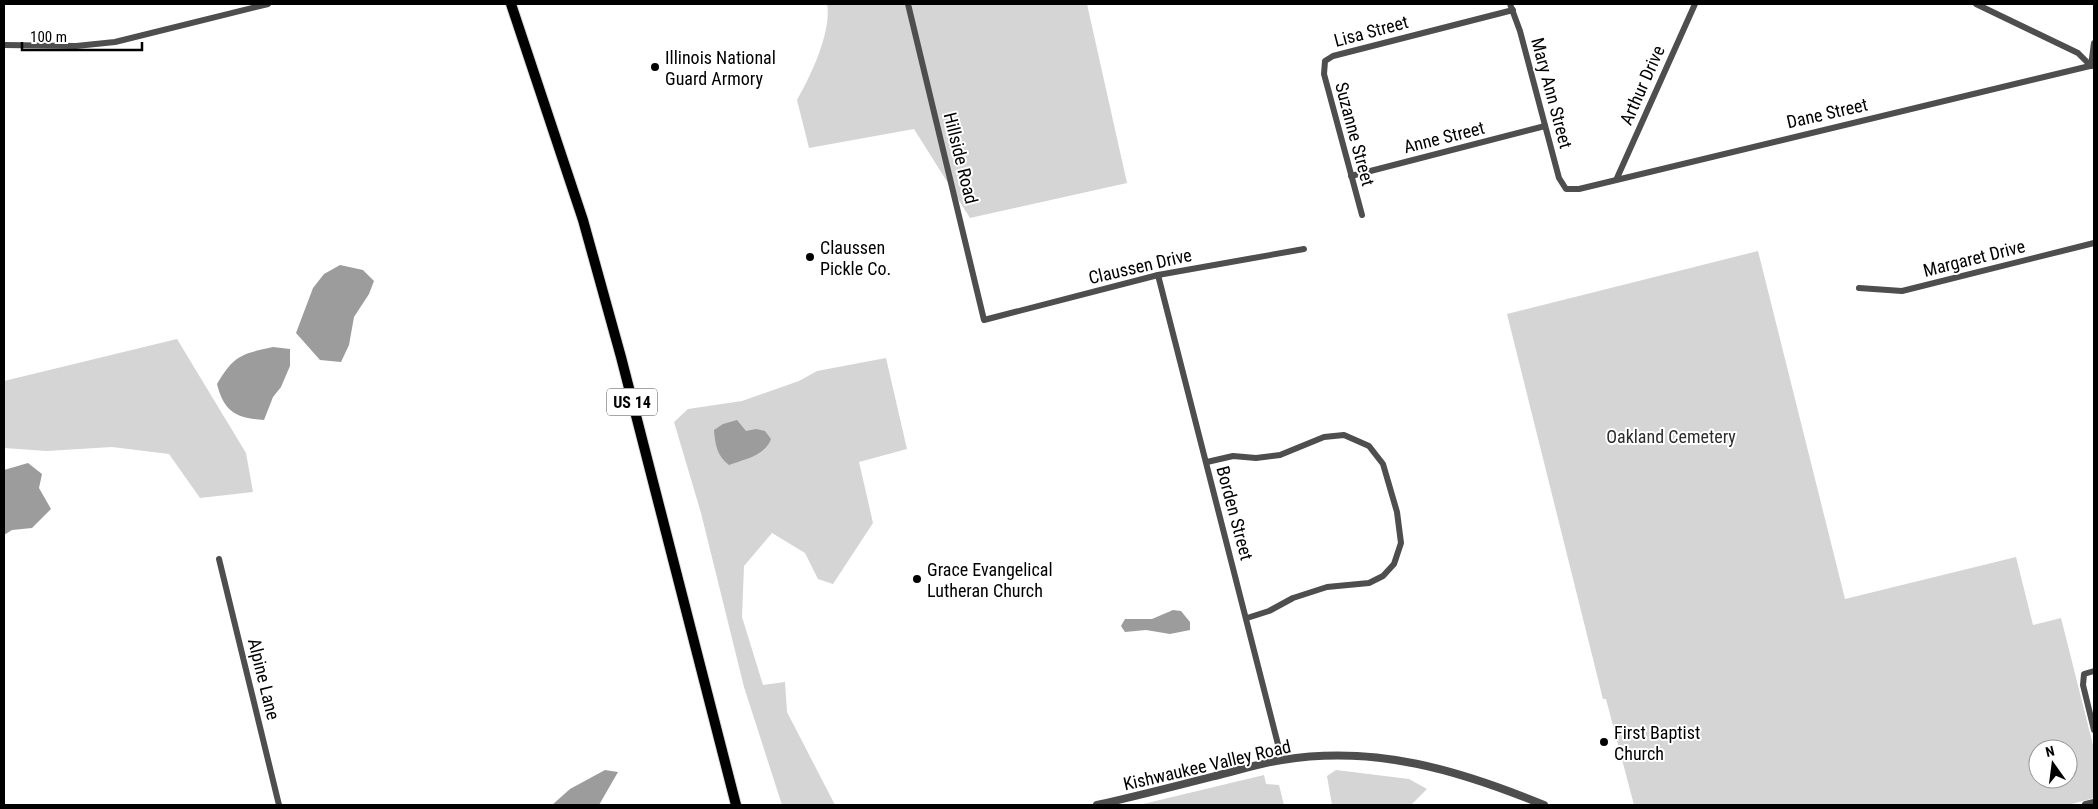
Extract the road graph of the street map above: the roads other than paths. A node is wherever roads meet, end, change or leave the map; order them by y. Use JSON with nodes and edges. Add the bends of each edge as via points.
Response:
{"nodes":[{"id":1,"x":268,"y":4,"type":"edge"},
{"id":2,"x":511,"y":4,"type":"edge"},
{"id":3,"x":908,"y":4,"type":"edge"},
{"id":4,"x":1695,"y":4,"type":"edge"},
{"id":5,"x":1976,"y":4,"type":"edge"},
{"id":6,"x":1512,"y":7,"type":"edge"},
{"id":7,"x":2094,"y":44,"type":"edge"},
{"id":8,"x":4,"y":45,"type":"edge"},
{"id":9,"x":1324,"y":61,"type":"joint"},
{"id":10,"x":2093,"y":65,"type":"edge"},
{"id":11,"x":1545,"y":126,"type":"junction"},
{"id":12,"x":1351,"y":176,"type":"junction"},
{"id":13,"x":1617,"y":178,"type":"junction"},
{"id":14,"x":1566,"y":189,"type":"joint"},
{"id":15,"x":1362,"y":215,"type":"dead end"},
{"id":16,"x":2094,"y":243,"type":"edge"},
{"id":17,"x":1304,"y":249,"type":"dead end"},
{"id":18,"x":1158,"y":275,"type":"junction"},
{"id":19,"x":1859,"y":288,"type":"dead end"},
{"id":20,"x":984,"y":320,"type":"joint"},
{"id":21,"x":1206,"y":462,"type":"junction"},
{"id":22,"x":219,"y":559,"type":"dead end"},
{"id":23,"x":1247,"y":618,"type":"junction"},
{"id":24,"x":2093,"y":672,"type":"edge"},
{"id":25,"x":2094,"y":730,"type":"edge"},
{"id":26,"x":1282,"y":760,"type":"junction"},
{"id":27,"x":2094,"y":803,"type":"edge"},
{"id":28,"x":279,"y":805,"type":"edge"},
{"id":29,"x":736,"y":805,"type":"edge"},
{"id":30,"x":1097,"y":805,"type":"edge"},
{"id":31,"x":1544,"y":805,"type":"edge"},
{"id":32,"x":2086,"y":805,"type":"edge"}],
"edges":[{"from":1,"to":8,"type":"street","via":[[115,42],[76,46]]},
{"from":2,"to":29,"type":"main road","number":"US 14","via":[[582,220],[618,348]]},
{"from":3,"to":20,"type":"street","name":"Hillside Road"},
{"from":4,"to":13,"type":"street","name":"Arthur Drive"},
{"from":5,"to":10,"type":"street","via":[[2078,53]]},
{"from":6,"to":9,"type":"street","name":"Lisa Street"},
{"from":6,"to":11,"type":"street","name":"Mary Ann Street"},
{"from":7,"to":10,"type":"street"},
{"from":9,"to":12,"type":"street","name":"Suzanne Street","via":[[1324,74]]},
{"from":10,"to":13,"type":"street","name":"Dane Street"},
{"from":11,"to":12,"type":"street","name":"Anne Street"},
{"from":11,"to":14,"type":"street","name":"Mary Ann Street","via":[[1559,178]]},
{"from":12,"to":15,"type":"street","name":"Suzanne Street"},
{"from":13,"to":14,"type":"street","name":"Dane Street","via":[[1579,189]]},
{"from":16,"to":19,"type":"street","name":"Margaret Drive","via":[[1902,291]]},
{"from":17,"to":18,"type":"street","name":"Claussen Drive"},
{"from":18,"to":20,"type":"street","name":"Claussen Drive"},
{"from":18,"to":21,"type":"street","name":"Borden Street"},
{"from":21,"to":23,"type":"street","name":"Borden Street"},
{"from":21,"to":23,"type":"street","via":[[1233,456],[1280,456],[1324,437],[1344,435],[1369,446],[1383,464],[1396,512],[1401,543],[1394,564],[1383,576],[1370,583],[1327,587]]},
{"from":22,"to":28,"type":"street","name":"Alpine Lane"},
{"from":23,"to":26,"type":"street","name":"Borden Street"},
{"from":24,"to":25,"type":"street","via":[[2084,674],[2083,685]]},
{"from":26,"to":30,"type":"street","name":"Kishwaukee Valley Road"},
{"from":26,"to":31,"type":"street","name":"Kishwaukee Valley Road","via":[[1354,755],[1395,759],[1443,768]]},
{"from":27,"to":32,"type":"street"}]}
